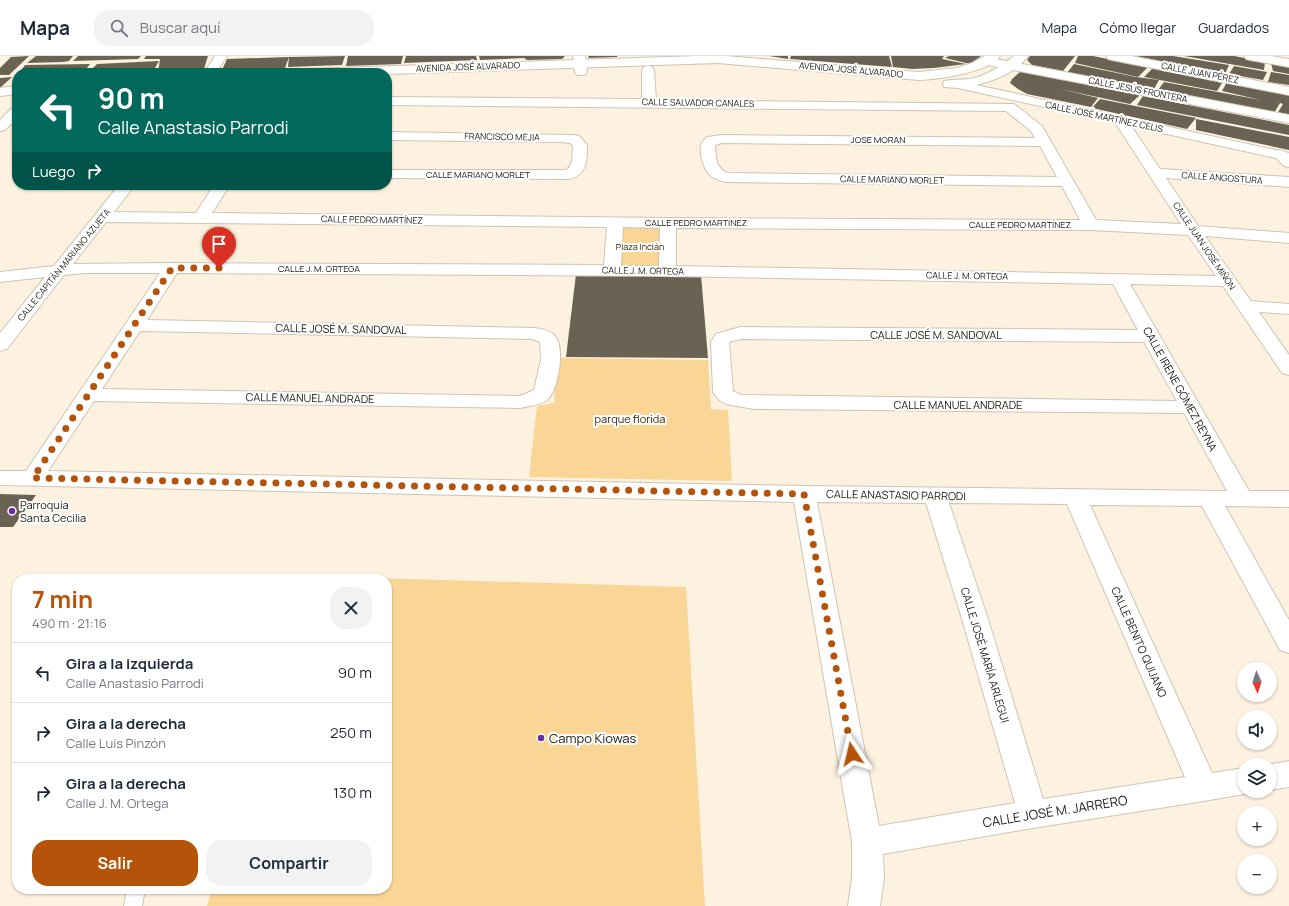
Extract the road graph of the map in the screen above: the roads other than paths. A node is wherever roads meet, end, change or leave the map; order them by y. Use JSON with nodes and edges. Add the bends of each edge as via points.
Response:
{"nodes":[{"id":1,"x":221,"y":56,"type":"edge"},
{"id":2,"x":1022,"y":56,"type":"edge"},
{"id":3,"x":1112,"y":56,"type":"edge"},
{"id":4,"x":1250,"y":56,"type":"edge"},
{"id":5,"x":990,"y":58,"type":"edge"},
{"id":6,"x":648,"y":62,"type":"edge"},
{"id":7,"x":1289,"y":63,"type":"edge"},
{"id":8,"x":580,"y":64,"type":"edge"},
{"id":9,"x":1010,"y":66,"type":"junction"},
{"id":10,"x":213,"y":68,"type":"edge"},
{"id":11,"x":392,"y":70,"type":"edge"},
{"id":12,"x":996,"y":75,"type":"junction"},
{"id":13,"x":919,"y":76,"type":"junction"},
{"id":14,"x":392,"y":80,"type":"edge"},
{"id":15,"x":953,"y":84,"type":"junction"},
{"id":16,"x":1289,"y":90,"type":"edge"},
{"id":17,"x":12,"y":91,"type":"edge"},
{"id":18,"x":0,"y":92,"type":"edge"},
{"id":19,"x":12,"y":96,"type":"edge"},
{"id":20,"x":0,"y":97,"type":"edge"},
{"id":21,"x":392,"y":102,"type":"edge"},
{"id":22,"x":1010,"y":102,"type":"junction"},
{"id":23,"x":649,"y":103,"type":"junction"},
{"id":24,"x":12,"y":116,"type":"edge"},
{"id":25,"x":1289,"y":119,"type":"edge"},
{"id":26,"x":1121,"y":121,"type":"junction"},
{"id":27,"x":0,"y":127,"type":"edge"},
{"id":28,"x":392,"y":136,"type":"edge"},
{"id":29,"x":1044,"y":142,"type":"junction"},
{"id":30,"x":1286,"y":158,"type":"edge"},
{"id":31,"x":392,"y":174,"type":"edge"},
{"id":32,"x":1155,"y":174,"type":"junction"},
{"id":33,"x":569,"y":175,"type":"joint"},
{"id":34,"x":718,"y":175,"type":"joint"},
{"id":35,"x":1066,"y":182,"type":"junction"},
{"id":36,"x":1289,"y":182,"type":"edge"},
{"id":37,"x":123,"y":190,"type":"edge"},
{"id":38,"x":219,"y":190,"type":"edge"},
{"id":39,"x":102,"y":217,"type":"junction"},
{"id":40,"x":201,"y":218,"type":"junction"},
{"id":41,"x":615,"y":222,"type":"junction"},
{"id":42,"x":668,"y":223,"type":"junction"},
{"id":43,"x":1091,"y":225,"type":"junction"},
{"id":44,"x":1193,"y":230,"type":"junction"},
{"id":45,"x":1289,"y":238,"type":"edge"},
{"id":46,"x":172,"y":268,"type":"junction"},
{"id":47,"x":58,"y":271,"type":"junction"},
{"id":48,"x":612,"y":271,"type":"junction"},
{"id":49,"x":666,"y":271,"type":"junction"},
{"id":50,"x":0,"y":277,"type":"edge"},
{"id":51,"x":1118,"y":278,"type":"junction"},
{"id":52,"x":1228,"y":281,"type":"junction"},
{"id":53,"x":1245,"y":306,"type":"junction"},
{"id":54,"x":1289,"y":309,"type":"edge"},
{"id":55,"x":134,"y":325,"type":"junction"},
{"id":56,"x":1150,"y":336,"type":"junction"},
{"id":57,"x":0,"y":345,"type":"edge"},
{"id":58,"x":1289,"y":369,"type":"edge"},
{"id":59,"x":88,"y":395,"type":"junction"},
{"id":60,"x":728,"y":398,"type":"joint"},
{"id":61,"x":530,"y":400,"type":"joint"},
{"id":62,"x":1189,"y":407,"type":"junction"},
{"id":63,"x":0,"y":478,"type":"edge"},
{"id":64,"x":33,"y":478,"type":"junction"},
{"id":65,"x":804,"y":494,"type":"junction"},
{"id":66,"x":935,"y":496,"type":"junction"},
{"id":67,"x":1074,"y":497,"type":"junction"},
{"id":68,"x":1208,"y":498,"type":"junction"},
{"id":69,"x":1242,"y":498,"type":"junction"},
{"id":70,"x":1289,"y":499,"type":"edge"},
{"id":71,"x":1289,"y":643,"type":"edge"},
{"id":72,"x":1289,"y":774,"type":"edge"},
{"id":73,"x":1277,"y":776,"type":"edge"},
{"id":74,"x":1237,"y":782,"type":"edge"},
{"id":75,"x":1204,"y":788,"type":"junction"},
{"id":76,"x":1033,"y":814,"type":"junction"},
{"id":77,"x":867,"y":842,"type":"junction"},
{"id":78,"x":135,"y":894,"type":"edge"},
{"id":79,"x":133,"y":906,"type":"edge"},
{"id":80,"x":864,"y":906,"type":"edge"}],
"edges":[{"from":1,"to":10,"type":"street"},
{"from":2,"to":9,"type":"street"},
{"from":3,"to":16,"type":"street","name":"CALLE JUAN PÉREZ"},
{"from":4,"to":7,"type":"street"},
{"from":5,"to":9,"type":"street","name":"CALLE JESÚS FRONTERA"},
{"from":5,"to":13,"type":"street","via":[[950,74]]},
{"from":6,"to":8,"type":"street","name":"AVENIDA JOSÉ ALVARADO"},
{"from":6,"to":13,"type":"street","name":"AVENIDA JOSÉ ALVARADO","via":[[730,59]]},
{"from":6,"to":15,"type":"street","name":"AVENIDA JOSÉ ALVARADO","via":[[701,68]]},
{"from":6,"to":23,"type":"street"},
{"from":8,"to":11,"type":"street","name":"AVENIDA JOSÉ ALVARADO"},
{"from":8,"to":14,"type":"street","name":"AVENIDA JOSÉ ALVARADO"},
{"from":9,"to":12,"type":"street"},
{"from":9,"to":25,"type":"street","name":"CALLE JESÚS FRONTERA"},
{"from":12,"to":15,"type":"street"},
{"from":12,"to":22,"type":"street","via":[[998,85]]},
{"from":13,"to":15,"type":"street","name":"CALLE JOSÉ MARTÍNEZ CELIS"},
{"from":15,"to":22,"type":"street","name":"CALLE JOSÉ MARTÍNEZ CELIS"},
{"from":17,"to":18,"type":"street"},
{"from":19,"to":20,"type":"street"},
{"from":21,"to":23,"type":"street","name":"CALLE SALVADOR CANALES"},
{"from":22,"to":23,"type":"street","name":"CALLE SALVADOR CANALES"},
{"from":22,"to":26,"type":"street","name":"CALLE JOSÉ MARTÍNEZ CELIS"},
{"from":22,"to":29,"type":"street","via":[[1037,129]]},
{"from":24,"to":27,"type":"street"},
{"from":26,"to":30,"type":"street","name":"CALLE JOSÉ MARTÍNEZ CELIS"},
{"from":26,"to":32,"type":"street","name":"CALLE JUAN JOSÉ MIÑÓN"},
{"from":28,"to":33,"type":"street","name":"FRANCISCO MEJIA","via":[[574,139],[580,145],[578,168]]},
{"from":29,"to":34,"type":"street","name":"JOSE MORAN","via":[[712,140],[708,145],[711,169]]},
{"from":29,"to":35,"type":"street"},
{"from":31,"to":33,"type":"street","name":"CALLE MARIANO MORLET"},
{"from":32,"to":36,"type":"street","name":"CALLE ANGOSTURA"},
{"from":32,"to":44,"type":"street","name":"CALLE JUAN JOSÉ MIÑÓN"},
{"from":34,"to":35,"type":"street","name":"CALLE MARIANO MORLET","via":[[733,178]]},
{"from":35,"to":43,"type":"street"},
{"from":37,"to":39,"type":"street","name":"CALLE CAPITÁN MARIANO AZUETA"},
{"from":38,"to":40,"type":"street"},
{"from":39,"to":40,"type":"street","name":"CALLE PEDRO MARTÍNEZ"},
{"from":39,"to":47,"type":"street","name":"CALLE CAPITÁN MARIANO AZUETA"},
{"from":40,"to":41,"type":"street","name":"CALLE PEDRO MARTÍNEZ"},
{"from":41,"to":42,"type":"street","name":"CALLE PEDRO MARTÍNEZ"},
{"from":41,"to":48,"type":"street"},
{"from":42,"to":43,"type":"street","name":"CALLE PEDRO MARTÍNEZ"},
{"from":42,"to":49,"type":"street"},
{"from":43,"to":44,"type":"street","name":"CALLE PEDRO MARTÍNEZ"},
{"from":44,"to":45,"type":"street","name":"CALLE PEDRO MARTÍNEZ"},
{"from":44,"to":52,"type":"street","name":"CALLE JUAN JOSÉ MIÑÓN"},
{"from":46,"to":47,"type":"street","name":"CALLE J. M. ORTEGA","via":[[108,267]]},
{"from":46,"to":48,"type":"street","name":"CALLE J. M. ORTEGA"},
{"from":46,"to":55,"type":"street"},
{"from":47,"to":50,"type":"street","name":"CALLE J. M. ORTEGA"},
{"from":47,"to":57,"type":"street","name":"CALLE CAPITÁN MARIANO AZUETA"},
{"from":48,"to":49,"type":"street","name":"CALLE J. M. ORTEGA"},
{"from":49,"to":51,"type":"street","name":"CALLE J. M. ORTEGA"},
{"from":51,"to":52,"type":"street","name":"CALLE J. M. ORTEGA"},
{"from":51,"to":56,"type":"street","name":"CALLE IRENE GÓMEZ REYNA"},
{"from":52,"to":53,"type":"street","name":"CALLE JUAN JOSÉ MIÑÓN"},
{"from":53,"to":54,"type":"street"},
{"from":53,"to":58,"type":"street","name":"CALLE JUAN JOSÉ MIÑÓN"},
{"from":55,"to":59,"type":"street"},
{"from":55,"to":61,"type":"street","name":"CALLE JOSÉ M. SANDOVAL","via":[[532,333],[548,339],[551,348],[546,386],[539,396]]},
{"from":56,"to":60,"type":"street","name":"CALLE JOSÉ M. SANDOVAL","via":[[740,334],[722,338],[720,347],[723,392]]},
{"from":56,"to":62,"type":"street","name":"CALLE IRENE GÓMEZ REYNA"},
{"from":59,"to":61,"type":"street","name":"CALLE MANUEL ANDRADE","via":[[520,402]]},
{"from":59,"to":64,"type":"street"},
{"from":60,"to":62,"type":"street","name":"CALLE MANUEL ANDRADE","via":[[754,404]]},
{"from":62,"to":69,"type":"street","name":"CALLE IRENE GÓMEZ REYNA"},
{"from":63,"to":64,"type":"street","name":"CALLE ANASTASIO PARRODI"},
{"from":64,"to":65,"type":"street","name":"CALLE ANASTASIO PARRODI"},
{"from":65,"to":66,"type":"street","name":"CALLE ANASTASIO PARRODI"},
{"from":65,"to":77,"type":"street"},
{"from":66,"to":67,"type":"street","name":"CALLE ANASTASIO PARRODI"},
{"from":66,"to":76,"type":"street","name":"CALLE JOSÉ MARÍA ARLEGUI","via":[[975,619]]},
{"from":67,"to":68,"type":"street","name":"CALLE ANASTASIO PARRODI"},
{"from":67,"to":75,"type":"street","name":"CALLE BENITO QUIJANO"},
{"from":68,"to":69,"type":"street","name":"CALLE ANASTASIO PARRODI"},
{"from":68,"to":71,"type":"street"},
{"from":69,"to":70,"type":"street","name":"CALLE ANASTASIO PARRODI"},
{"from":72,"to":73,"type":"street"},
{"from":74,"to":75,"type":"street","name":"CALLE JOSÉ M. JARRERO"},
{"from":75,"to":76,"type":"street","name":"CALLE JOSÉ M. JARRERO"},
{"from":76,"to":77,"type":"street","name":"CALLE JOSÉ M. JARRERO"},
{"from":77,"to":80,"type":"street","via":[[868,878]]},
{"from":78,"to":79,"type":"lane"}]}
